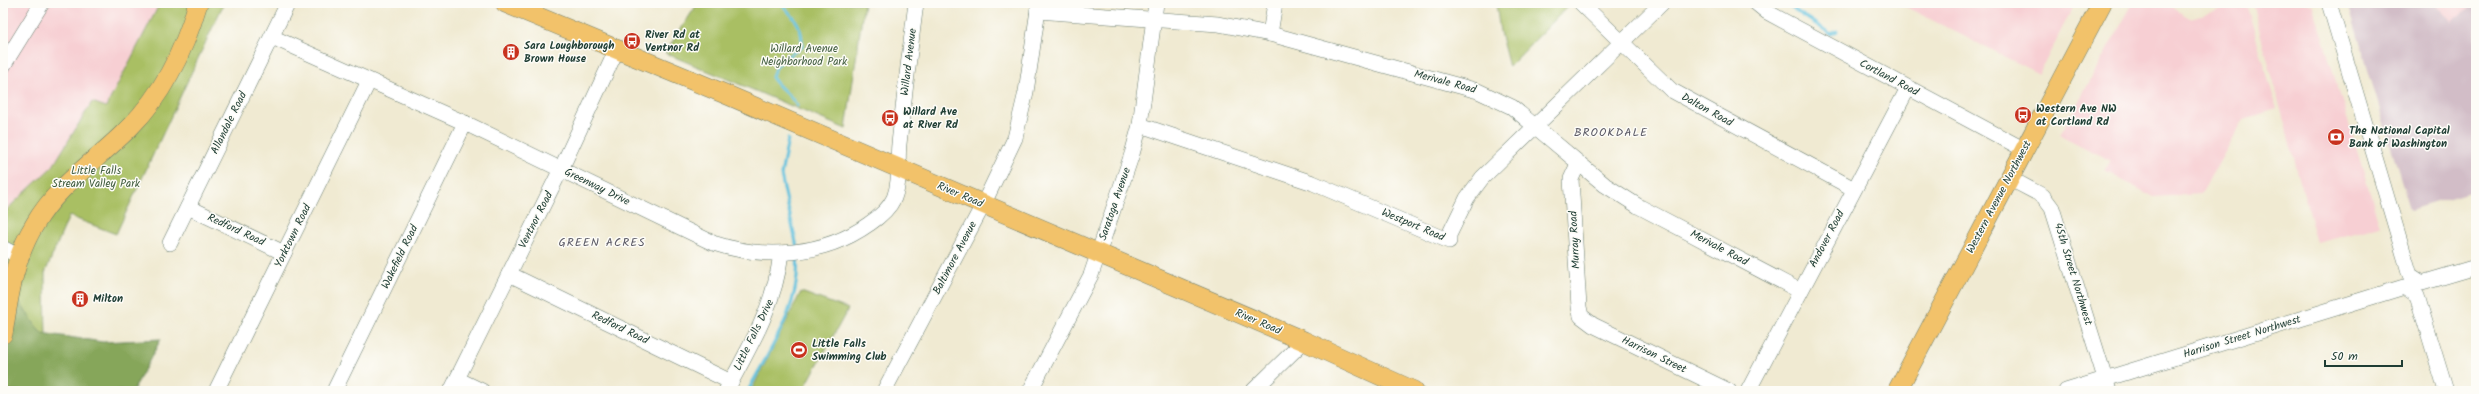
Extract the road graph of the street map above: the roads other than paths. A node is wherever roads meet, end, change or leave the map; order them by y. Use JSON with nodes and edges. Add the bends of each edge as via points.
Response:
{"nodes":[{"id":1,"x":42,"y":3,"type":"edge"},
{"id":2,"x":198,"y":3,"type":"edge"},
{"id":3,"x":288,"y":3,"type":"edge"},
{"id":4,"x":505,"y":3,"type":"edge"},
{"id":5,"x":916,"y":3,"type":"edge"},
{"id":6,"x":1156,"y":3,"type":"edge"},
{"id":7,"x":1275,"y":3,"type":"edge"},
{"id":8,"x":1581,"y":3,"type":"edge"},
{"id":9,"x":1662,"y":3,"type":"edge"},
{"id":10,"x":1756,"y":3,"type":"edge"},
{"id":11,"x":2102,"y":3,"type":"edge"},
{"id":12,"x":2329,"y":3,"type":"edge"},
{"id":13,"x":1038,"y":7,"type":"edge"},
{"id":14,"x":1154,"y":18,"type":"junction"},
{"id":15,"x":1270,"y":34,"type":"junction"},
{"id":16,"x":272,"y":37,"type":"junction"},
{"id":17,"x":1621,"y":42,"type":"junction"},
{"id":18,"x":618,"y":49,"type":"junction"},
{"id":19,"x":3,"y":66,"type":"edge"},
{"id":20,"x":370,"y":81,"type":"junction"},
{"id":21,"x":1908,"y":88,"type":"junction"},
{"id":22,"x":465,"y":123,"type":"junction"},
{"id":23,"x":1140,"y":125,"type":"junction"},
{"id":24,"x":1535,"y":125,"type":"junction"},
{"id":25,"x":2025,"y":150,"type":"junction"},
{"id":26,"x":1578,"y":164,"type":"junction"},
{"id":27,"x":898,"y":168,"type":"junction"},
{"id":28,"x":561,"y":170,"type":"junction"},
{"id":29,"x":2009,"y":178,"type":"junction"},
{"id":30,"x":1854,"y":189,"type":"junction"},
{"id":31,"x":983,"y":205,"type":"junction"},
{"id":32,"x":188,"y":207,"type":"junction"},
{"id":33,"x":170,"y":243,"type":"dead end"},
{"id":34,"x":11,"y":252,"type":"edge"},
{"id":35,"x":284,"y":253,"type":"junction"},
{"id":36,"x":792,"y":253,"type":"junction"},
{"id":37,"x":1098,"y":253,"type":"junction"},
{"id":38,"x":2476,"y":267,"type":"edge"},
{"id":39,"x":509,"y":274,"type":"junction"},
{"id":40,"x":2417,"y":284,"type":"junction"},
{"id":41,"x":1800,"y":291,"type":"junction"},
{"id":42,"x":1581,"y":316,"type":"joint"},
{"id":43,"x":3,"y":334,"type":"edge"},
{"id":44,"x":1304,"y":341,"type":"junction"},
{"id":45,"x":454,"y":385,"type":"edge"},
{"id":46,"x":2107,"y":385,"type":"edge"},
{"id":47,"x":729,"y":387,"type":"edge"},
{"id":48,"x":216,"y":391,"type":"edge"},
{"id":49,"x":334,"y":391,"type":"edge"},
{"id":50,"x":482,"y":391,"type":"edge"},
{"id":51,"x":884,"y":391,"type":"edge"},
{"id":52,"x":1030,"y":391,"type":"edge"},
{"id":53,"x":1253,"y":391,"type":"edge"},
{"id":54,"x":1414,"y":391,"type":"edge"},
{"id":55,"x":1729,"y":391,"type":"edge"},
{"id":56,"x":1748,"y":391,"type":"edge"},
{"id":57,"x":1897,"y":391,"type":"edge"},
{"id":58,"x":2066,"y":391,"type":"edge"},
{"id":59,"x":2446,"y":391,"type":"edge"}],
"edges":[{"from":1,"to":19,"type":"street"},
{"from":2,"to":34,"type":"main road","via":[[184,47],[151,101],[131,126],[47,205]]},
{"from":3,"to":16,"type":"street","name":"Allandale Road"},
{"from":4,"to":18,"type":"main road","name":"River Road"},
{"from":5,"to":27,"type":"street","name":"Willard Avenue"},
{"from":6,"to":14,"type":"street","name":"Saratoga Avenue"},
{"from":7,"to":15,"type":"street"},
{"from":8,"to":17,"type":"street","name":"Dalton Road"},
{"from":9,"to":17,"type":"street","name":"Westport Road"},
{"from":10,"to":21,"type":"street","name":"Cortland Road","via":[[1767,12]]},
{"from":11,"to":25,"type":"main road","name":"Western Avenue Northwest"},
{"from":12,"to":40,"type":"street"},
{"from":13,"to":14,"type":"street","name":"Merivale Road"},
{"from":13,"to":31,"type":"street","name":"Baltimore Avenue","via":[[1026,92],[1015,138]]},
{"from":14,"to":15,"type":"street","name":"Merivale Road","via":[[1218,24]]},
{"from":14,"to":23,"type":"street","name":"Saratoga Avenue"},
{"from":15,"to":24,"type":"street","name":"Merivale Road","via":[[1478,91],[1512,107]]},
{"from":16,"to":20,"type":"street","name":"Greenway Drive"},
{"from":16,"to":32,"type":"street","name":"Allandale Road"},
{"from":17,"to":24,"type":"street","name":"Westport Road"},
{"from":17,"to":30,"type":"street","name":"Dalton Road","via":[[1654,75],[1687,100]]},
{"from":18,"to":27,"type":"main road","name":"River Road"},
{"from":18,"to":28,"type":"street","name":"Ventnor Road"},
{"from":20,"to":22,"type":"street","name":"Greenway Drive"},
{"from":20,"to":35,"type":"street","name":"Yorktown Road"},
{"from":21,"to":25,"type":"street","name":"Cortland Road"},
{"from":21,"to":30,"type":"street","name":"Andover Road"},
{"from":22,"to":28,"type":"street","name":"Greenway Drive"},
{"from":22,"to":49,"type":"street","name":"Wakefield Road"},
{"from":23,"to":24,"type":"street","name":"Westport Road","via":[[1313,183],[1449,241],[1448,235],[1467,198],[1482,178]]},
{"from":23,"to":37,"type":"street","name":"Saratoga Avenue"},
{"from":24,"to":26,"type":"street","name":"Merivale Road"},
{"from":25,"to":29,"type":"main road","name":"Western Avenue Northwest"},
{"from":26,"to":41,"type":"street","name":"Merivale Road","via":[[1638,206]]},
{"from":26,"to":42,"type":"street","name":"Murray Road","via":[[1571,179]]},
{"from":27,"to":31,"type":"main road","name":"River Road"},
{"from":27,"to":36,"type":"street","name":"Greenway Drive","via":[[898,184],[893,199],[874,221],[856,233]]},
{"from":28,"to":36,"type":"street","name":"Greenway Drive","via":[[713,243],[750,252]]},
{"from":28,"to":39,"type":"street","name":"Ventnor Road"},
{"from":29,"to":46,"type":"street","name":"45th Street Northwest","via":[[2043,196],[2052,208]]},
{"from":29,"to":57,"type":"main road","name":"Western Avenue Northwest"},
{"from":30,"to":41,"type":"street","name":"Andover Road"},
{"from":31,"to":37,"type":"main road","name":"River Road"},
{"from":31,"to":51,"type":"street","name":"Baltimore Avenue"},
{"from":32,"to":33,"type":"street","name":"Allandale Road"},
{"from":32,"to":35,"type":"street","name":"Redford Road"},
{"from":34,"to":43,"type":"main road"},
{"from":35,"to":48,"type":"street","name":"Yorktown Road"},
{"from":36,"to":47,"type":"street","name":"Little Falls Drive","via":[[778,280],[769,309]]},
{"from":37,"to":44,"type":"main road","name":"River Road"},
{"from":37,"to":52,"type":"street","name":"Saratoga Avenue","via":[[1091,275]]},
{"from":38,"to":40,"type":"street"},
{"from":39,"to":45,"type":"street","name":"Ventnor Road"},
{"from":39,"to":47,"type":"street","name":"Redford Road"},
{"from":40,"to":46,"type":"street","name":"Harrison Street Northwest"},
{"from":40,"to":59,"type":"street"},
{"from":41,"to":56,"type":"street","name":"Andover Road"},
{"from":42,"to":55,"type":"street","name":"Harrison Street","via":[[1593,325]]},
{"from":44,"to":53,"type":"street"},
{"from":44,"to":54,"type":"main road","name":"River Road"},
{"from":45,"to":50,"type":"street"},
{"from":46,"to":58,"type":"street","name":"Harrison Street Northwest"}]}
